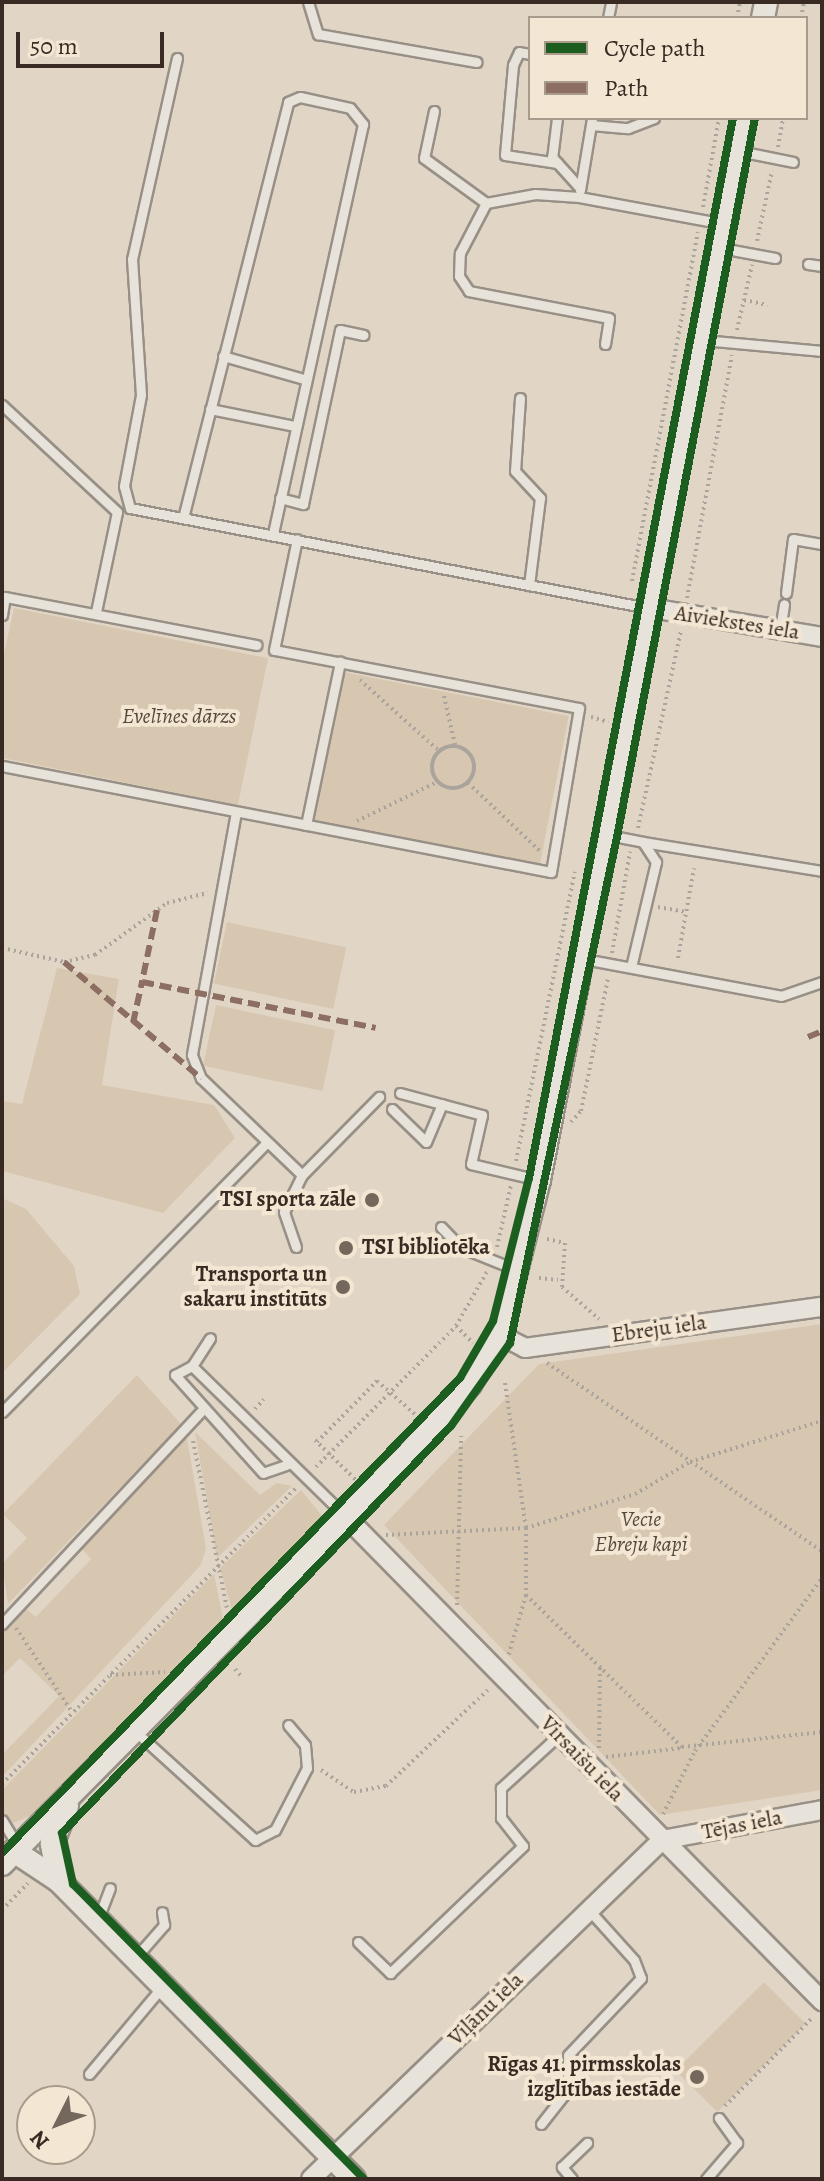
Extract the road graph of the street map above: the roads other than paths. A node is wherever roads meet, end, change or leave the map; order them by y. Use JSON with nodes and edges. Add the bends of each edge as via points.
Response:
{"nodes":[{"id":1,"x":308,"y":2,"type":"edge"},
{"id":2,"x":528,"y":54,"type":"edge"},
{"id":3,"x":177,"y":58,"type":"dead end"},
{"id":4,"x":477,"y":62,"type":"dead end"},
{"id":5,"x":434,"y":111,"type":"dead end"},
{"id":6,"x":557,"y":120,"type":"edge"},
{"id":7,"x":649,"y":120,"type":"edge"},
{"id":8,"x":745,"y":120,"type":"edge"},
{"id":9,"x":591,"y":121,"type":"edge"},
{"id":10,"x":739,"y":151,"type":"junction"},
{"id":11,"x":793,"y":162,"type":"dead end"},
{"id":12,"x":557,"y":163,"type":"junction"},
{"id":13,"x":580,"y":193,"type":"junction"},
{"id":14,"x":486,"y":203,"type":"junction"},
{"id":15,"x":719,"y":223,"type":"junction"},
{"id":16,"x":721,"y":248,"type":"junction"},
{"id":17,"x":775,"y":258,"type":"dead end"},
{"id":18,"x":808,"y":264,"type":"dead end"},
{"id":19,"x":822,"y":266,"type":"edge"},
{"id":20,"x":363,"y":335,"type":"dead end"},
{"id":21,"x":703,"y":340,"type":"junction"},
{"id":22,"x":605,"y":344,"type":"dead end"},
{"id":23,"x":822,"y":351,"type":"edge"},
{"id":24,"x":223,"y":356,"type":"junction"},
{"id":25,"x":304,"y":379,"type":"junction"},
{"id":26,"x":520,"y":398,"type":"dead end"},
{"id":27,"x":2,"y":405,"type":"edge"},
{"id":28,"x":210,"y":409,"type":"junction"},
{"id":29,"x":295,"y":426,"type":"junction"},
{"id":30,"x":280,"y":498,"type":"junction"},
{"id":31,"x":130,"y":508,"type":"junction"},
{"id":32,"x":117,"y":512,"type":"junction"},
{"id":33,"x":183,"y":518,"type":"junction"},
{"id":34,"x":273,"y":535,"type":"junction"},
{"id":35,"x":297,"y":539,"type":"junction"},
{"id":36,"x":822,"y":544,"type":"edge"},
{"id":37,"x":529,"y":585,"type":"junction"},
{"id":38,"x":641,"y":606,"type":"junction"},
{"id":39,"x":96,"y":612,"type":"junction"},
{"id":40,"x":2,"y":615,"type":"edge"},
{"id":41,"x":780,"y":630,"type":"junction"},
{"id":42,"x":822,"y":637,"type":"edge"},
{"id":43,"x":256,"y":645,"type":"dead end"},
{"id":44,"x":340,"y":662,"type":"junction"},
{"id":45,"x":2,"y":766,"type":"edge"},
{"id":46,"x":236,"y":812,"type":"junction"},
{"id":47,"x":306,"y":825,"type":"junction"},
{"id":48,"x":607,"y":835,"type":"junction"},
{"id":49,"x":638,"y":841,"type":"junction"},
{"id":50,"x":822,"y":871,"type":"edge"},
{"id":51,"x":582,"y":958,"type":"junction"},
{"id":52,"x":631,"y":967,"type":"junction"},
{"id":53,"x":822,"y":982,"type":"edge"},
{"id":54,"x":400,"y":1093,"type":"dead end"},
{"id":55,"x":379,"y":1097,"type":"dead end"},
{"id":56,"x":442,"y":1104,"type":"junction"},
{"id":57,"x":392,"y":1109,"type":"dead end"},
{"id":58,"x":267,"y":1142,"type":"junction"},
{"id":59,"x":302,"y":1175,"type":"junction"},
{"id":60,"x":539,"y":1180,"type":"junction"},
{"id":61,"x":441,"y":1227,"type":"dead end"},
{"id":62,"x":296,"y":1247,"type":"dead end"},
{"id":63,"x":530,"y":1273,"type":"junction"},
{"id":64,"x":822,"y":1307,"type":"edge"},
{"id":65,"x":493,"y":1335,"type":"junction"},
{"id":66,"x":210,"y":1338,"type":"dead end"},
{"id":67,"x":192,"y":1366,"type":"junction"},
{"id":68,"x":201,"y":1411,"type":"junction"},
{"id":69,"x":2,"y":1412,"type":"edge"},
{"id":70,"x":286,"y":1465,"type":"junction"},
{"id":71,"x":340,"y":1511,"type":"junction"},
{"id":72,"x":4,"y":1622,"type":"edge"},
{"id":73,"x":288,"y":1725,"type":"dead end"},
{"id":74,"x":136,"y":1732,"type":"junction"},
{"id":75,"x":559,"y":1735,"type":"junction"},
{"id":76,"x":77,"y":1792,"type":"junction"},
{"id":77,"x":822,"y":1810,"type":"edge"},
{"id":78,"x":2,"y":1820,"type":"edge"},
{"id":79,"x":662,"y":1840,"type":"junction"},
{"id":80,"x":8,"y":1858,"type":"edge"},
{"id":81,"x":59,"y":1881,"type":"junction"},
{"id":82,"x":110,"y":1888,"type":"dead end"},
{"id":83,"x":589,"y":1910,"type":"junction"},
{"id":84,"x":162,"y":1912,"type":"dead end"},
{"id":85,"x":97,"y":1922,"type":"junction"},
{"id":86,"x":358,"y":1942,"type":"dead end"},
{"id":87,"x":134,"y":1959,"type":"junction"},
{"id":88,"x":162,"y":1987,"type":"junction"},
{"id":89,"x":822,"y":2001,"type":"edge"},
{"id":90,"x":89,"y":2074,"type":"dead end"},
{"id":91,"x":719,"y":2118,"type":"road end"},
{"id":92,"x":541,"y":2124,"type":"dead end"},
{"id":93,"x":587,"y":2143,"type":"dead end"},
{"id":94,"x":333,"y":2158,"type":"junction"},
{"id":95,"x":311,"y":2179,"type":"edge"},
{"id":96,"x":354,"y":2179,"type":"edge"},
{"id":97,"x":572,"y":2179,"type":"edge"},
{"id":98,"x":706,"y":2179,"type":"edge"}],
"edges":[{"from":1,"to":4,"type":"lane","via":[[318,34]]},
{"from":2,"to":12,"type":"lane","via":[[519,52],[513,65],[505,155]]},
{"from":3,"to":31,"type":"lane","via":[[132,259],[141,395],[124,486]]},
{"from":5,"to":14,"type":"lane","via":[[424,158]]},
{"from":6,"to":12,"type":"lane","via":[[552,157]]},
{"from":7,"to":9,"type":"lane","via":[[628,128]]},
{"from":8,"to":10,"type":"street"},
{"from":9,"to":13,"type":"lane"},
{"from":10,"to":11,"type":"lane"},
{"from":10,"to":15,"type":"street"},
{"from":12,"to":13,"type":"lane"},
{"from":13,"to":14,"type":"lane"},
{"from":13,"to":15,"type":"lane"},
{"from":14,"to":22,"type":"lane","via":[[460,253],[459,276],[469,291],[609,318]]},
{"from":15,"to":16,"type":"street"},
{"from":16,"to":17,"type":"lane"},
{"from":16,"to":21,"type":"street"},
{"from":18,"to":19,"type":"lane"},
{"from":20,"to":30,"type":"lane","via":[[340,330],[303,504]]},
{"from":21,"to":23,"type":"lane","via":[[734,347]]},
{"from":21,"to":38,"type":"street"},
{"from":24,"to":25,"type":"lane"},
{"from":24,"to":25,"type":"lane","via":[[288,102],[300,97],[350,108],[363,124]]},
{"from":24,"to":28,"type":"lane"},
{"from":25,"to":29,"type":"lane"},
{"from":26,"to":37,"type":"lane","via":[[515,471],[540,498]]},
{"from":27,"to":32,"type":"lane"},
{"from":28,"to":29,"type":"lane"},
{"from":28,"to":33,"type":"lane"},
{"from":29,"to":30,"type":"lane"},
{"from":30,"to":34,"type":"lane"},
{"from":31,"to":32,"type":"lane"},
{"from":31,"to":33,"type":"lane"},
{"from":32,"to":39,"type":"lane"},
{"from":33,"to":34,"type":"lane"},
{"from":34,"to":35,"type":"lane"},
{"from":35,"to":37,"type":"lane"},
{"from":35,"to":44,"type":"lane","via":[[274,650]]},
{"from":36,"to":41,"type":"lane","via":[[793,539]]},
{"from":37,"to":38,"type":"lane"},
{"from":38,"to":41,"type":"street","name":"Aiviekstes iela"},
{"from":38,"to":48,"type":"street"},
{"from":39,"to":40,"type":"lane","via":[[5,597]]},
{"from":39,"to":43,"type":"lane"},
{"from":41,"to":42,"type":"street","name":"Aiviekstes iela"},
{"from":44,"to":47,"type":"lane"},
{"from":44,"to":47,"type":"lane","via":[[579,708],[551,872]]},
{"from":45,"to":46,"type":"lane"},
{"from":46,"to":47,"type":"lane"},
{"from":46,"to":58,"type":"lane","via":[[192,1055],[201,1078]]},
{"from":48,"to":49,"type":"lane"},
{"from":48,"to":51,"type":"street"},
{"from":49,"to":50,"type":"lane"},
{"from":49,"to":52,"type":"lane","via":[[656,862]]},
{"from":51,"to":52,"type":"lane"},
{"from":51,"to":60,"type":"street"},
{"from":52,"to":53,"type":"lane","via":[[781,996]]},
{"from":54,"to":56,"type":"lane"},
{"from":55,"to":59,"type":"lane"},
{"from":56,"to":57,"type":"lane","via":[[426,1142]]},
{"from":56,"to":60,"type":"lane","via":[[482,1115],[471,1164]]},
{"from":58,"to":59,"type":"lane"},
{"from":58,"to":69,"type":"lane"},
{"from":59,"to":62,"type":"lane","via":[[284,1212]]},
{"from":60,"to":63,"type":"street"},
{"from":61,"to":63,"type":"lane","via":[[460,1247]]},
{"from":63,"to":65,"type":"street"},
{"from":64,"to":65,"type":"street","name":"Ebreju iela","via":[[525,1348]]},
{"from":65,"to":71,"type":"street","via":[[423,1422]]},
{"from":66,"to":67,"type":"lane"},
{"from":67,"to":68,"type":"lane","via":[[175,1375],[176,1384]]},
{"from":67,"to":70,"type":"lane"},
{"from":68,"to":70,"type":"lane","via":[[263,1473]]},
{"from":68,"to":72,"type":"lane"},
{"from":70,"to":71,"type":"lane"},
{"from":71,"to":74,"type":"street"},
{"from":71,"to":75,"type":"street","name":"Virsaišu iela","via":[[504,1670]]},
{"from":73,"to":74,"type":"lane","via":[[305,1745],[307,1768],[283,1819],[255,1840]]},
{"from":74,"to":76,"type":"street"},
{"from":75,"to":79,"type":"street","name":"Virsaišu iela"},
{"from":75,"to":86,"type":"lane","via":[[501,1788],[501,1818],[523,1846],[390,1973]]},
{"from":76,"to":80,"type":"street"},
{"from":76,"to":81,"type":"street","via":[[58,1819],[52,1844]]},
{"from":77,"to":79,"type":"street","name":"Tējas iela"},
{"from":78,"to":80,"type":"lane","via":[[17,1837]]},
{"from":79,"to":83,"type":"street","name":"Viļānu iela"},
{"from":79,"to":89,"type":"street","name":"Virsaišu iela"},
{"from":80,"to":81,"type":"street"},
{"from":81,"to":85,"type":"street"},
{"from":82,"to":85,"type":"lane"},
{"from":83,"to":92,"type":"lane","via":[[634,1960],[641,1978],[568,2055],[567,2091]]},
{"from":83,"to":94,"type":"street","name":"Viļānu iela"},
{"from":84,"to":87,"type":"lane","via":[[164,1925]]},
{"from":85,"to":87,"type":"street"},
{"from":87,"to":88,"type":"street"},
{"from":88,"to":90,"type":"lane"},
{"from":88,"to":94,"type":"street"},
{"from":91,"to":98,"type":"lane","via":[[737,2143]]},
{"from":93,"to":97,"type":"lane","via":[[562,2167]]},
{"from":94,"to":95,"type":"street","name":"Viļānu iela"},
{"from":94,"to":96,"type":"street"}]}
